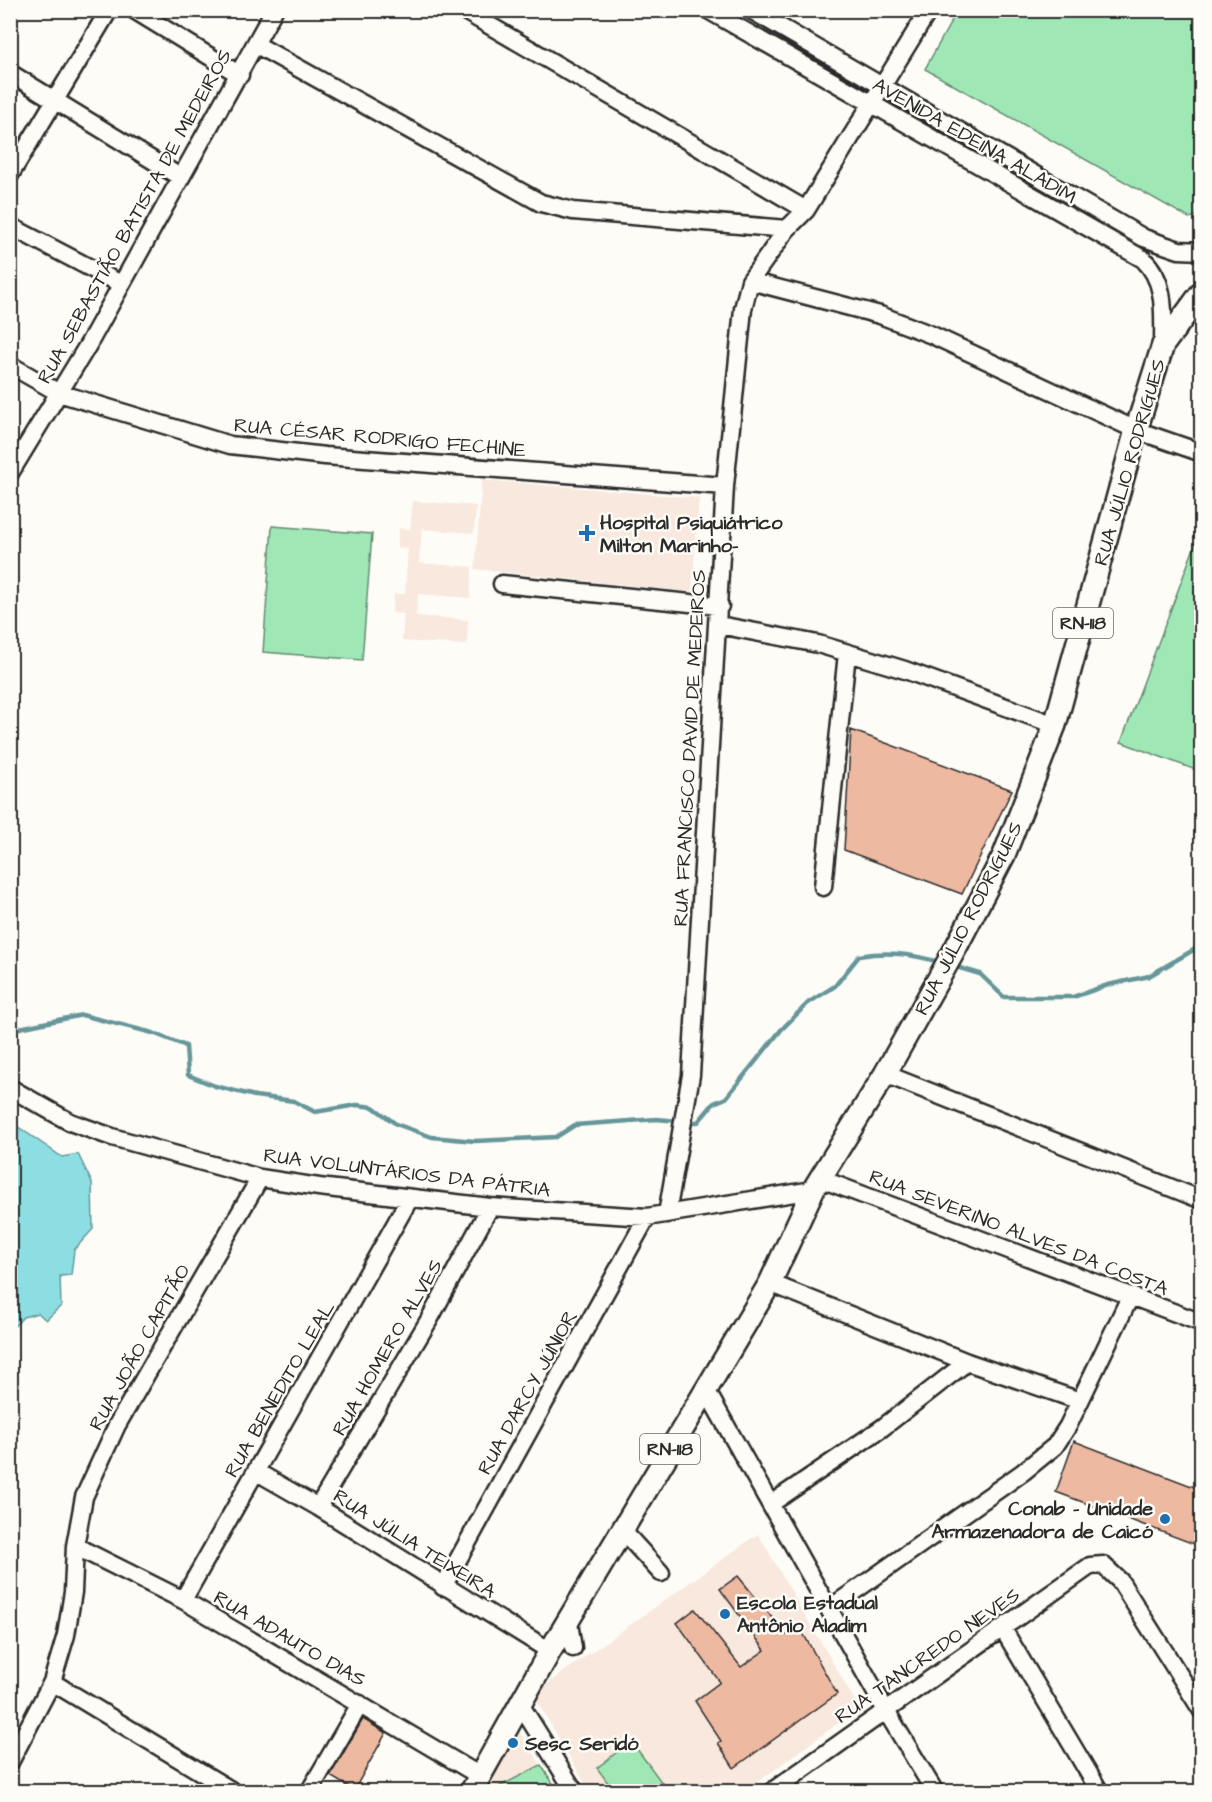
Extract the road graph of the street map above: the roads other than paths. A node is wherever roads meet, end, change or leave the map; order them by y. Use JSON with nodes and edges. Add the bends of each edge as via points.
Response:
{"nodes":[{"id":1,"x":109,"y":10,"type":"edge"},
{"id":2,"x":134,"y":10,"type":"edge"},
{"id":3,"x":274,"y":10,"type":"edge"},
{"id":4,"x":463,"y":10,"type":"edge"},
{"id":5,"x":708,"y":10,"type":"edge"},
{"id":6,"x":929,"y":10,"type":"edge"},
{"id":7,"x":758,"y":14,"type":"edge"},
{"id":8,"x":752,"y":36,"type":"junction"},
{"id":9,"x":255,"y":44,"type":"junction"},
{"id":10,"x":10,"y":73,"type":"edge"},
{"id":11,"x":240,"y":75,"type":"junction"},
{"id":12,"x":882,"y":87,"type":"junction"},
{"id":13,"x":56,"y":100,"type":"junction"},
{"id":14,"x":871,"y":105,"type":"junction"},
{"id":15,"x":10,"y":175,"type":"edge"},
{"id":16,"x":180,"y":177,"type":"junction"},
{"id":17,"x":806,"y":210,"type":"junction"},
{"id":18,"x":10,"y":226,"type":"edge"},
{"id":19,"x":787,"y":229,"type":"junction"},
{"id":20,"x":1202,"y":251,"type":"edge"},
{"id":21,"x":750,"y":281,"type":"junction"},
{"id":22,"x":121,"y":284,"type":"junction"},
{"id":23,"x":1202,"y":292,"type":"edge"},
{"id":24,"x":1163,"y":345,"type":"junction"},
{"id":25,"x":10,"y":365,"type":"edge"},
{"id":26,"x":58,"y":393,"type":"junction"},
{"id":27,"x":1136,"y":430,"type":"junction"},
{"id":28,"x":1202,"y":453,"type":"edge"},
{"id":29,"x":10,"y":472,"type":"edge"},
{"id":30,"x":725,"y":486,"type":"junction"},
{"id":31,"x":502,"y":584,"type":"dead end"},
{"id":32,"x":720,"y":606,"type":"junction"},
{"id":33,"x":719,"y":625,"type":"junction"},
{"id":34,"x":847,"y":653,"type":"junction"},
{"id":35,"x":1055,"y":725,"type":"junction"},
{"id":36,"x":823,"y":886,"type":"dead end"},
{"id":37,"x":885,"y":1074,"type":"junction"},
{"id":38,"x":10,"y":1088,"type":"edge"},
{"id":39,"x":260,"y":1178,"type":"junction"},
{"id":40,"x":817,"y":1185,"type":"junction"},
{"id":41,"x":410,"y":1198,"type":"junction"},
{"id":42,"x":1202,"y":1200,"type":"edge"},
{"id":43,"x":490,"y":1206,"type":"junction"},
{"id":44,"x":668,"y":1214,"type":"junction"},
{"id":45,"x":647,"y":1217,"type":"junction"},
{"id":46,"x":770,"y":1283,"type":"junction"},
{"id":47,"x":1130,"y":1297,"type":"junction"},
{"id":48,"x":1202,"y":1323,"type":"edge"},
{"id":49,"x":967,"y":1362,"type":"junction"},
{"id":50,"x":705,"y":1388,"type":"junction"},
{"id":51,"x":1080,"y":1401,"type":"junction"},
{"id":52,"x":257,"y":1472,"type":"junction"},
{"id":53,"x":772,"y":1503,"type":"junction"},
{"id":54,"x":318,"y":1507,"type":"junction"},
{"id":55,"x":623,"y":1531,"type":"junction"},
{"id":56,"x":75,"y":1546,"type":"junction"},
{"id":57,"x":661,"y":1573,"type":"dead end"},
{"id":58,"x":443,"y":1587,"type":"junction"},
{"id":59,"x":183,"y":1600,"type":"junction"},
{"id":60,"x":829,"y":1609,"type":"junction"},
{"id":61,"x":568,"y":1623,"type":"junction"},
{"id":62,"x":1003,"y":1629,"type":"junction"},
{"id":63,"x":573,"y":1648,"type":"dead end"},
{"id":64,"x":550,"y":1651,"type":"junction"},
{"id":65,"x":52,"y":1682,"type":"junction"},
{"id":66,"x":360,"y":1704,"type":"junction"},
{"id":67,"x":520,"y":1704,"type":"junction"},
{"id":68,"x":885,"y":1709,"type":"junction"},
{"id":69,"x":1202,"y":1711,"type":"edge"},
{"id":70,"x":10,"y":1761,"type":"edge"},
{"id":71,"x":475,"y":1784,"type":"edge"},
{"id":72,"x":775,"y":1790,"type":"edge"},
{"id":73,"x":234,"y":1791,"type":"edge"},
{"id":74,"x":309,"y":1791,"type":"edge"},
{"id":75,"x":575,"y":1791,"type":"edge"},
{"id":76,"x":936,"y":1791,"type":"edge"},
{"id":77,"x":1100,"y":1791,"type":"edge"}],
"edges":[{"from":1,"to":13,"type":"street"},
{"from":2,"to":11,"type":"street"},
{"from":3,"to":9,"type":"street","name":"RUA SEBASTIÃO BATISTA DE MEDEIROS"},
{"from":4,"to":17,"type":"street"},
{"from":5,"to":8,"type":"street","name":"AVENIDA EDEINA ALADIM"},
{"from":6,"to":12,"type":"street","name":"RUA FRANCISCO DAVID DE MEDEIROS"},
{"from":7,"to":8,"type":"street"},
{"from":7,"to":12,"type":"street","name":"AVENIDA EDEINA ALADIM"},
{"from":8,"to":14,"type":"street","name":"AVENIDA EDEINA ALADIM"},
{"from":9,"to":11,"type":"street","name":"RUA SEBASTIÃO BATISTA DE MEDEIROS"},
{"from":9,"to":19,"type":"street","via":[[541,203],[573,211]]},
{"from":10,"to":13,"type":"street"},
{"from":11,"to":16,"type":"street","name":"RUA SEBASTIÃO BATISTA DE MEDEIROS"},
{"from":12,"to":14,"type":"street","name":"RUA FRANCISCO DAVID DE MEDEIROS"},
{"from":12,"to":20,"type":"street","name":"AVENIDA EDEINA ALADIM","via":[[1144,238],[1179,250]]},
{"from":13,"to":15,"type":"street"},
{"from":13,"to":16,"type":"street"},
{"from":14,"to":17,"type":"street","name":"RUA FRANCISCO DAVID DE MEDEIROS"},
{"from":14,"to":24,"type":"street","name":"AVENIDA EDEINA ALADIM","via":[[1143,259],[1160,286]]},
{"from":16,"to":22,"type":"street","name":"RUA SEBASTIÃO BATISTA DE MEDEIROS"},
{"from":17,"to":19,"type":"street","name":"RUA FRANCISCO DAVID DE MEDEIROS"},
{"from":18,"to":22,"type":"street"},
{"from":19,"to":21,"type":"street","name":"RUA FRANCISCO DAVID DE MEDEIROS"},
{"from":21,"to":27,"type":"street","via":[[870,312],[932,335]]},
{"from":21,"to":30,"type":"street","name":"RUA FRANCISCO DAVID DE MEDEIROS","via":[[743,309]]},
{"from":22,"to":26,"type":"street","name":"RUA SEBASTIÃO BATISTA DE MEDEIROS"},
{"from":23,"to":24,"type":"main road","name":"RUA JÚLIO RODRIGUES","number":"RN-118"},
{"from":24,"to":27,"type":"main road","name":"RUA JÚLIO RODRIGUES","number":"RN-118"},
{"from":25,"to":26,"type":"street","name":"RUA CÉSAR RODRIGO FECHINE"},
{"from":26,"to":29,"type":"street","name":"RUA SEBASTIÃO BATISTA DE MEDEIROS"},
{"from":26,"to":30,"type":"street","name":"RUA CÉSAR RODRIGO FECHINE","via":[[230,445],[325,456]]},
{"from":27,"to":28,"type":"street"},
{"from":27,"to":35,"type":"main road","name":"RUA JÚLIO RODRIGUES","number":"RN-118"},
{"from":30,"to":32,"type":"street","name":"RUA FRANCISCO DAVID DE MEDEIROS"},
{"from":31,"to":32,"type":"street"},
{"from":32,"to":33,"type":"street","name":"RUA FRANCISCO DAVID DE MEDEIROS"},
{"from":33,"to":34,"type":"street"},
{"from":33,"to":44,"type":"street","name":"RUA FRANCISCO DAVID DE MEDEIROS","via":[[694,1032]]},
{"from":34,"to":35,"type":"street"},
{"from":34,"to":36,"type":"street"},
{"from":35,"to":37,"type":"main road","name":"RUA JÚLIO RODRIGUES","number":"RN-118","via":[[1004,855]]},
{"from":37,"to":40,"type":"main road","name":"RUA JÚLIO RODRIGUES","number":"RN-118"},
{"from":37,"to":42,"type":"street"},
{"from":38,"to":39,"type":"street","name":"RUA VOLUNTÁRIOS DA PÁTRIA","via":[[70,1122]]},
{"from":39,"to":41,"type":"street","name":"RUA VOLUNTÁRIOS DA PÁTRIA"},
{"from":39,"to":56,"type":"street","name":"RUA JOÃO CAPITÃO","via":[[117,1425],[84,1497]]},
{"from":40,"to":44,"type":"street","name":"RUA VOLUNTÁRIOS DA PÁTRIA"},
{"from":40,"to":46,"type":"main road","number":"RN-118"},
{"from":40,"to":47,"type":"street","name":"RUA SEVERINO ALVES DA COSTA"},
{"from":41,"to":43,"type":"street","name":"RUA VOLUNTÁRIOS DA PÁTRIA"},
{"from":41,"to":52,"type":"street","name":"RUA BENEDITO LEAL"},
{"from":43,"to":45,"type":"street","name":"RUA VOLUNTÁRIOS DA PÁTRIA"},
{"from":43,"to":54,"type":"street","name":"RUA HOMERO ALVES","via":[[429,1320]]},
{"from":44,"to":45,"type":"street","name":"RUA VOLUNTÁRIOS DA PÁTRIA"},
{"from":45,"to":58,"type":"street","name":"RUA DARCY JÚNIOR"},
{"from":46,"to":49,"type":"street"},
{"from":46,"to":50,"type":"main road","number":"RN-118"},
{"from":47,"to":48,"type":"street","name":"RUA SEVERINO ALVES DA COSTA"},
{"from":47,"to":51,"type":"street"},
{"from":49,"to":51,"type":"street"},
{"from":49,"to":53,"type":"street","via":[[882,1428]]},
{"from":50,"to":53,"type":"street"},
{"from":50,"to":55,"type":"main road","number":"RN-118"},
{"from":51,"to":60,"type":"street","via":[[1055,1446]]},
{"from":52,"to":54,"type":"street","name":"RUA JÚLIA TEIXEIRA"},
{"from":52,"to":59,"type":"street","name":"RUA BENEDITO LEAL"},
{"from":53,"to":60,"type":"street"},
{"from":54,"to":58,"type":"street","name":"RUA JÚLIA TEIXEIRA"},
{"from":55,"to":57,"type":"street"},
{"from":55,"to":61,"type":"main road","number":"RN-118"},
{"from":56,"to":59,"type":"street","name":"RUA ADAUTO DIAS"},
{"from":56,"to":65,"type":"street","name":"RUA JOÃO CAPITÃO","via":[[66,1635]]},
{"from":58,"to":64,"type":"street","name":"RUA JÚLIA TEIXEIRA"},
{"from":59,"to":66,"type":"street","name":"RUA ADAUTO DIAS"},
{"from":60,"to":68,"type":"street"},
{"from":61,"to":63,"type":"street"},
{"from":61,"to":64,"type":"main road","number":"RN-118"},
{"from":62,"to":68,"type":"street","name":"RUA TANCREDO NEVES"},
{"from":62,"to":69,"type":"street","name":"RUA TANCREDO NEVES","via":[[1080,1571],[1103,1565]]},
{"from":62,"to":77,"type":"street"},
{"from":64,"to":67,"type":"main road","number":"RN-118"},
{"from":65,"to":70,"type":"street","name":"RUA JOÃO CAPITÃO"},
{"from":65,"to":73,"type":"street"},
{"from":66,"to":71,"type":"street","name":"RUA ADAUTO DIAS"},
{"from":66,"to":74,"type":"street"},
{"from":67,"to":71,"type":"main road","number":"RN-118"},
{"from":67,"to":75,"type":"street"},
{"from":68,"to":72,"type":"street","name":"RUA TANCREDO NEVES"},
{"from":68,"to":76,"type":"street"}]}
